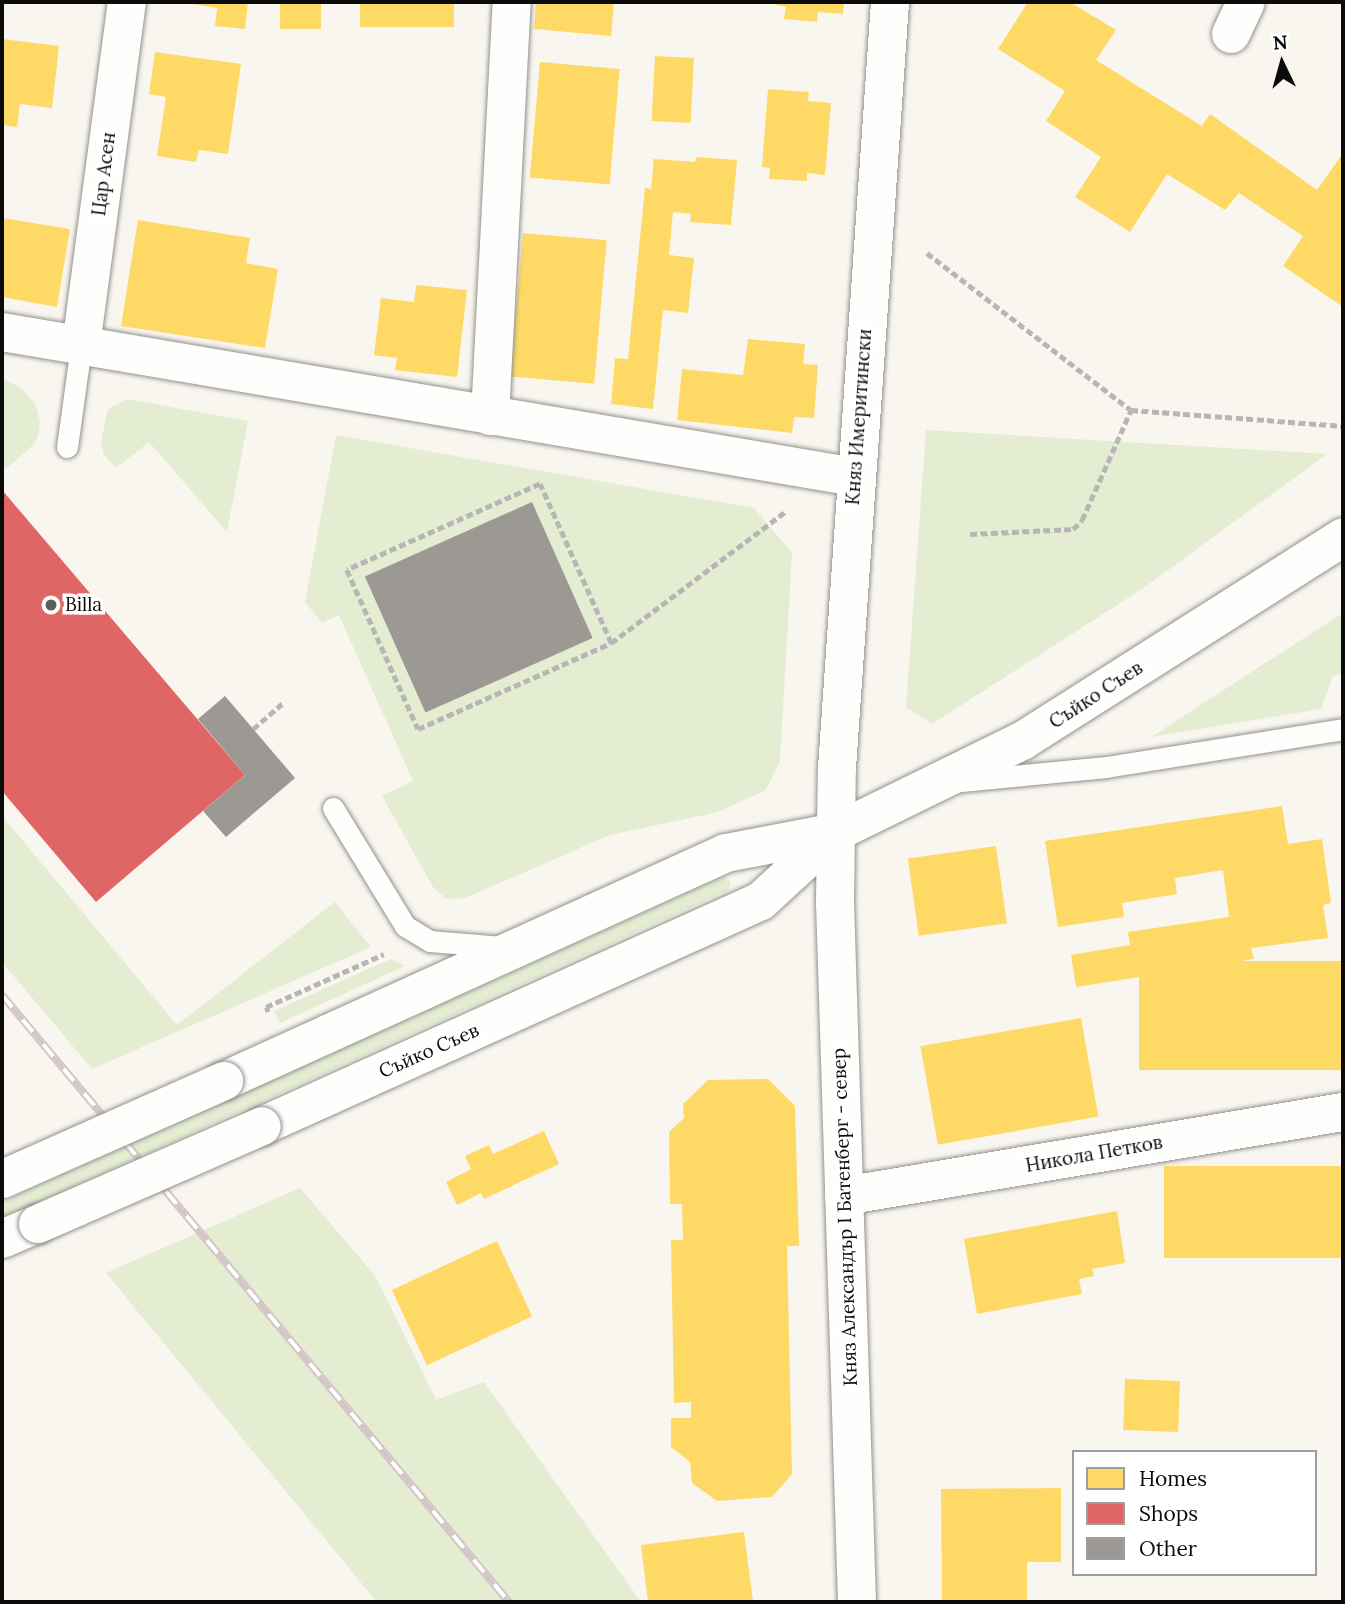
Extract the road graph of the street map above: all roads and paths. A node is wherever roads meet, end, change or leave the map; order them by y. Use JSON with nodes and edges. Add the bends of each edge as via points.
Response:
{"nodes":[{"id":1,"x":127,"y":2,"type":"edge"},
{"id":2,"x":512,"y":2,"type":"edge"},
{"id":3,"x":890,"y":2,"type":"edge"},
{"id":4,"x":927,"y":253,"type":"dead end"},
{"id":5,"x":2,"y":332,"type":"edge"},
{"id":6,"x":82,"y":346,"type":"junction"},
{"id":7,"x":1131,"y":410,"type":"junction"},
{"id":8,"x":489,"y":416,"type":"junction"},
{"id":9,"x":1343,"y":426,"type":"edge"},
{"id":10,"x":67,"y":447,"type":"dead end"},
{"id":11,"x":855,"y":477,"type":"junction"},
{"id":12,"x":786,"y":511,"type":"dead end"},
{"id":13,"x":970,"y":534,"type":"dead end"},
{"id":14,"x":1343,"y":537,"type":"edge"},
{"id":15,"x":611,"y":643,"type":"junction"},
{"id":16,"x":284,"y":703,"type":"dead end"},
{"id":17,"x":253,"y":729,"type":"dead end"},
{"id":18,"x":1343,"y":729,"type":"edge"},
{"id":19,"x":934,"y":784,"type":"junction"},
{"id":20,"x":333,"y":808,"type":"dead end"},
{"id":21,"x":836,"y":832,"type":"junction"},
{"id":22,"x":516,"y":948,"type":"junction"},
{"id":23,"x":1343,"y":1112,"type":"edge"},
{"id":24,"x":2,"y":1179,"type":"edge"},
{"id":25,"x":844,"y":1196,"type":"junction"},
{"id":26,"x":2,"y":1239,"type":"edge"},
{"id":27,"x":857,"y":1602,"type":"edge"}],
"edges":[{"from":1,"to":6,"type":"street","name":"Цар Асен"},
{"from":2,"to":8,"type":"street"},
{"from":3,"to":11,"type":"street","name":"Княз Имеритински"},
{"from":4,"to":7,"type":"path"},
{"from":5,"to":6,"type":"street"},
{"from":6,"to":8,"type":"street"},
{"from":6,"to":10,"type":"lane"},
{"from":7,"to":9,"type":"path"},
{"from":7,"to":13,"type":"path","via":[[1082,520],[1073,529]]},
{"from":8,"to":11,"type":"street"},
{"from":11,"to":21,"type":"street","name":"Княз Имеритински"},
{"from":12,"to":15,"type":"path"},
{"from":14,"to":19,"type":"street","name":"Съйко Съев","via":[[1022,741]]},
{"from":15,"to":15,"type":"path","via":[[418,729],[347,570],[540,484]]},
{"from":16,"to":17,"type":"path"},
{"from":18,"to":19,"type":"lane","via":[[1106,766]]},
{"from":19,"to":21,"type":"street","name":"Съйко Съев"},
{"from":20,"to":22,"type":"lane","via":[[405,926],[430,942]]},
{"from":21,"to":22,"type":"street","name":"Съйко Съев","via":[[736,849]]},
{"from":21,"to":25,"type":"street","name":"Княз Александър I Батенберг - север"},
{"from":21,"to":26,"type":"street","name":"Съйко Съев","bridge":true,"via":[[761,901]]},
{"from":22,"to":24,"type":"street","name":"Съйко Съев","bridge":true},
{"from":23,"to":25,"type":"street","name":"Никола Петков"},
{"from":25,"to":27,"type":"street","name":"Княз Александър I Батенберг - север"}]}
